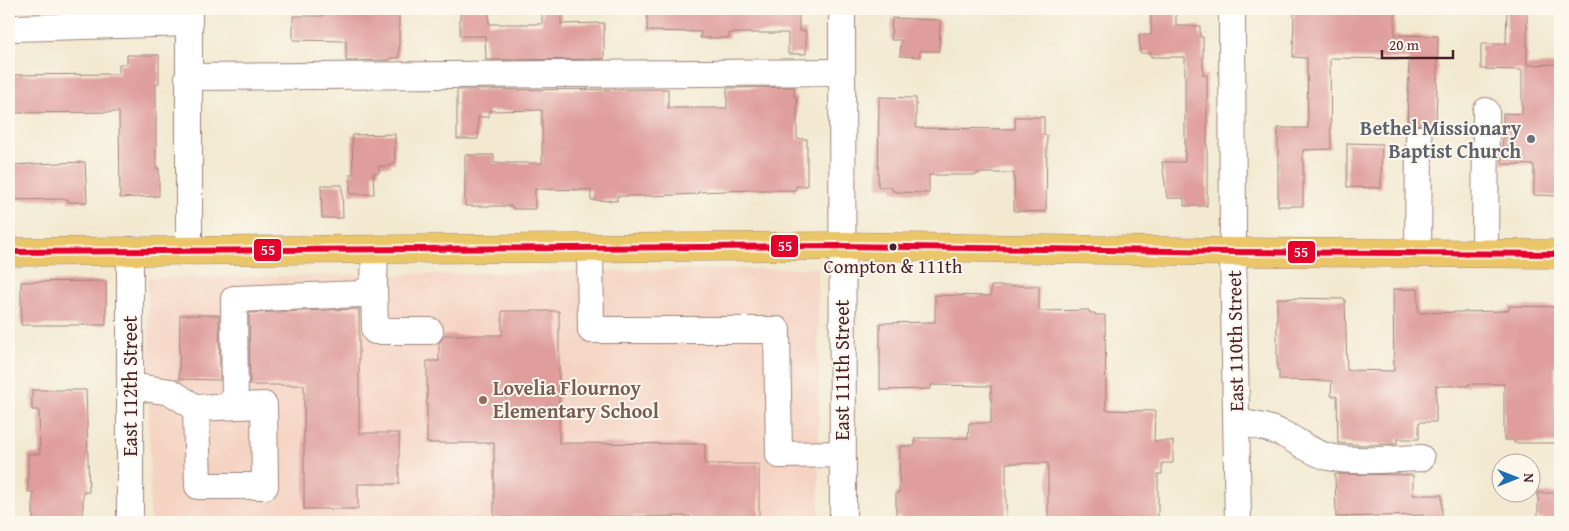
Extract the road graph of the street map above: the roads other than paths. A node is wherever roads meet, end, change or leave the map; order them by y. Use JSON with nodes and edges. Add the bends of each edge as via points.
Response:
{"nodes":[{"id":1,"x":842,"y":9,"type":"edge"},
{"id":2,"x":1232,"y":9,"type":"edge"},
{"id":3,"x":188,"y":16,"type":"edge"},
{"id":4,"x":16,"y":28,"type":"dead end"},
{"id":5,"x":842,"y":72,"type":"junction"},
{"id":6,"x":188,"y":77,"type":"junction"},
{"id":7,"x":1486,"y":111,"type":"dead end"},
{"id":8,"x":1419,"y":139,"type":"dead end"},
{"id":9,"x":842,"y":246,"type":"junction"},
{"id":10,"x":590,"y":248,"type":"junction"},
{"id":11,"x":130,"y":250,"type":"junction"},
{"id":12,"x":375,"y":250,"type":"junction"},
{"id":13,"x":189,"y":251,"type":"junction"},
{"id":14,"x":9,"y":252,"type":"edge"},
{"id":15,"x":1233,"y":252,"type":"junction"},
{"id":16,"x":1418,"y":254,"type":"junction"},
{"id":17,"x":1486,"y":254,"type":"junction"},
{"id":18,"x":1560,"y":254,"type":"edge"},
{"id":19,"x":368,"y":289,"type":"junction"},
{"id":20,"x":430,"y":331,"type":"dead end"},
{"id":21,"x":130,"y":386,"type":"junction"},
{"id":22,"x":235,"y":406,"type":"junction"},
{"id":23,"x":196,"y":408,"type":"junction"},
{"id":24,"x":1237,"y":422,"type":"junction"},
{"id":25,"x":842,"y":454,"type":"junction"},
{"id":26,"x":1420,"y":458,"type":"dead end"},
{"id":27,"x":130,"y":522,"type":"edge"},
{"id":28,"x":843,"y":522,"type":"edge"},
{"id":29,"x":1238,"y":522,"type":"edge"}],
"edges":[{"from":1,"to":5,"type":"street","name":"East 111th Street"},
{"from":2,"to":15,"type":"street","name":"East 110th Street"},
{"from":3,"to":4,"type":"street"},
{"from":3,"to":6,"type":"street"},
{"from":5,"to":6,"type":"street"},
{"from":5,"to":9,"type":"street","name":"East 111th Street"},
{"from":6,"to":13,"type":"street"},
{"from":7,"to":17,"type":"street"},
{"from":8,"to":16,"type":"street"},
{"from":9,"to":10,"type":"main road"},
{"from":9,"to":15,"type":"main road"},
{"from":9,"to":25,"type":"street","name":"East 111th Street"},
{"from":10,"to":12,"type":"main road"},
{"from":10,"to":25,"type":"street","via":[[591,330],[777,330],[779,455]]},
{"from":11,"to":13,"type":"main road"},
{"from":11,"to":14,"type":"main road"},
{"from":11,"to":21,"type":"street","name":"East 112th Street"},
{"from":12,"to":13,"type":"main road"},
{"from":12,"to":19,"type":"street"},
{"from":15,"to":16,"type":"main road"},
{"from":15,"to":24,"type":"street","name":"East 110th Street"},
{"from":16,"to":17,"type":"main road"},
{"from":17,"to":18,"type":"main road"},
{"from":19,"to":20,"type":"street","via":[[375,331]]},
{"from":19,"to":22,"type":"street","via":[[234,299]]},
{"from":21,"to":23,"type":"street","via":[[171,392]]},
{"from":21,"to":27,"type":"street","name":"East 112th Street"},
{"from":22,"to":23,"type":"street"},
{"from":22,"to":23,"type":"street","via":[[264,405],[265,486],[198,486]]},
{"from":24,"to":26,"type":"street","via":[[1284,434],[1330,457]]},
{"from":24,"to":29,"type":"street","name":"East 110th Street"},
{"from":25,"to":28,"type":"street","name":"East 111th Street"}]}
